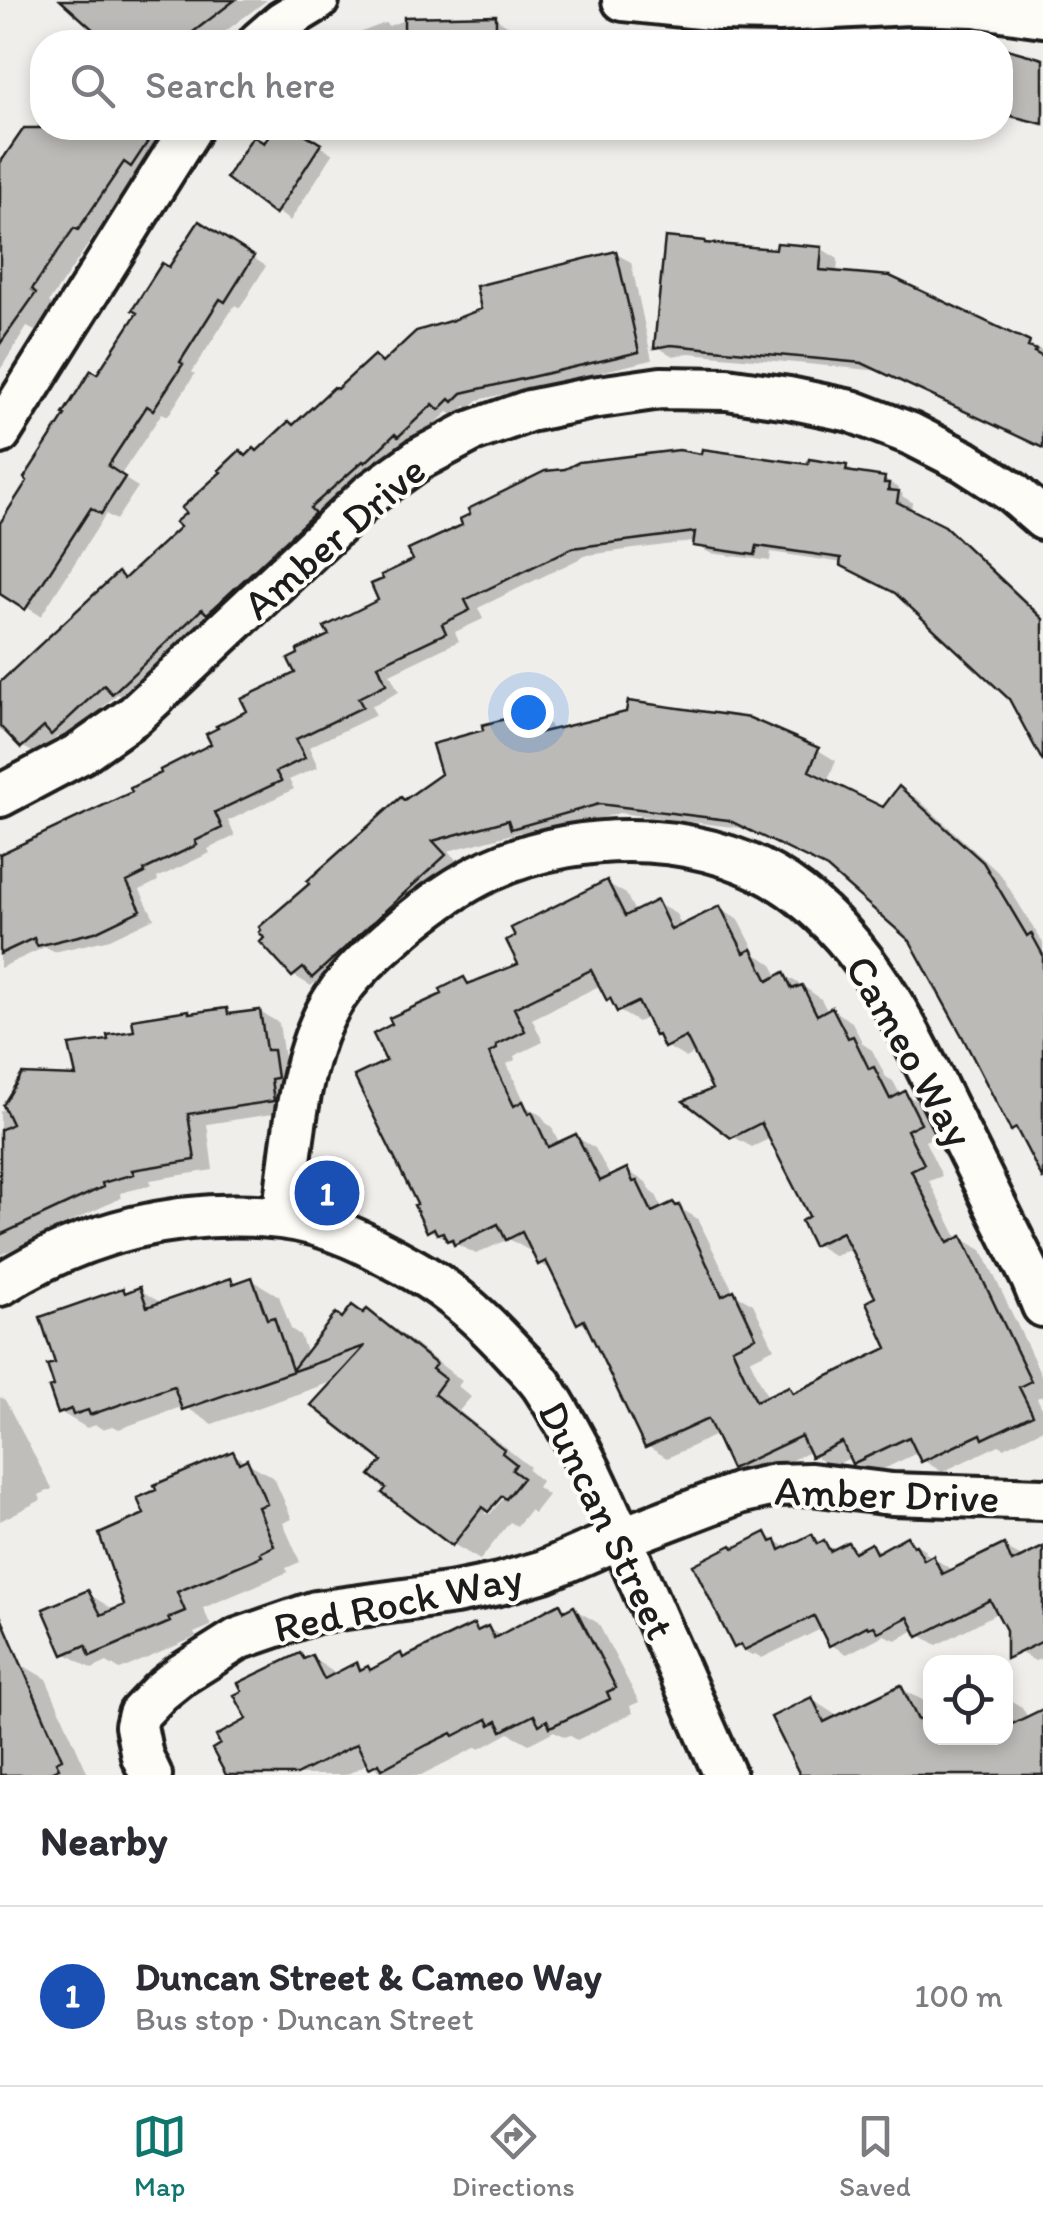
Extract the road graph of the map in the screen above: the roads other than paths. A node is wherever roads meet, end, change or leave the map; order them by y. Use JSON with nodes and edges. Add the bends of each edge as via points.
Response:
{"nodes":[{"id":1,"x":318,"y":0,"type":"edge"},
{"id":2,"x":622,"y":0,"type":"edge"},
{"id":3,"x":1043,"y":16,"type":"edge"},
{"id":4,"x":273,"y":30,"type":"edge"},
{"id":5,"x":183,"y":140,"type":"edge"},
{"id":6,"x":0,"y":433,"type":"edge"},
{"id":7,"x":1043,"y":519,"type":"edge"},
{"id":8,"x":0,"y":796,"type":"edge"},
{"id":9,"x":283,"y":1218,"type":"junction"},
{"id":10,"x":0,"y":1285,"type":"edge"},
{"id":11,"x":1043,"y":1306,"type":"edge"},
{"id":12,"x":1043,"y":1499,"type":"edge"},
{"id":13,"x":620,"y":1538,"type":"junction"},
{"id":14,"x":151,"y":1775,"type":"edge"},
{"id":15,"x":725,"y":1775,"type":"edge"}],
"edges":[{"from":1,"to":4,"type":"street"},
{"from":2,"to":3,"type":"street","via":[[780,12],[975,6]]},
{"from":5,"to":6,"type":"street"},
{"from":7,"to":8,"type":"street","name":"Amber Drive","via":[[964,461],[911,434],[820,404],[727,389],[661,388],[529,411],[418,459],[370,494],[135,715]]},
{"from":9,"to":10,"type":"street","name":"Duncan Street","via":[[151,1224],[73,1246]]},
{"from":9,"to":11,"type":"street","name":"Cameo Way","via":[[295,1123],[316,1037],[333,1000],[362,963],[421,912],[491,869],[583,843],[656,842],[723,856],[777,880],[849,943],[908,1030]]},
{"from":9,"to":13,"type":"street","name":"Duncan Street","via":[[373,1247],[459,1298],[489,1326],[540,1382]]},
{"from":12,"to":13,"type":"street","name":"Amber Drive","via":[[775,1485],[739,1492]]},
{"from":13,"to":14,"type":"street","name":"Red Rock Way","via":[[499,1584],[316,1612],[238,1640],[180,1676],[140,1714],[136,1726]]},
{"from":13,"to":15,"type":"street","name":"Duncan Street"}]}
